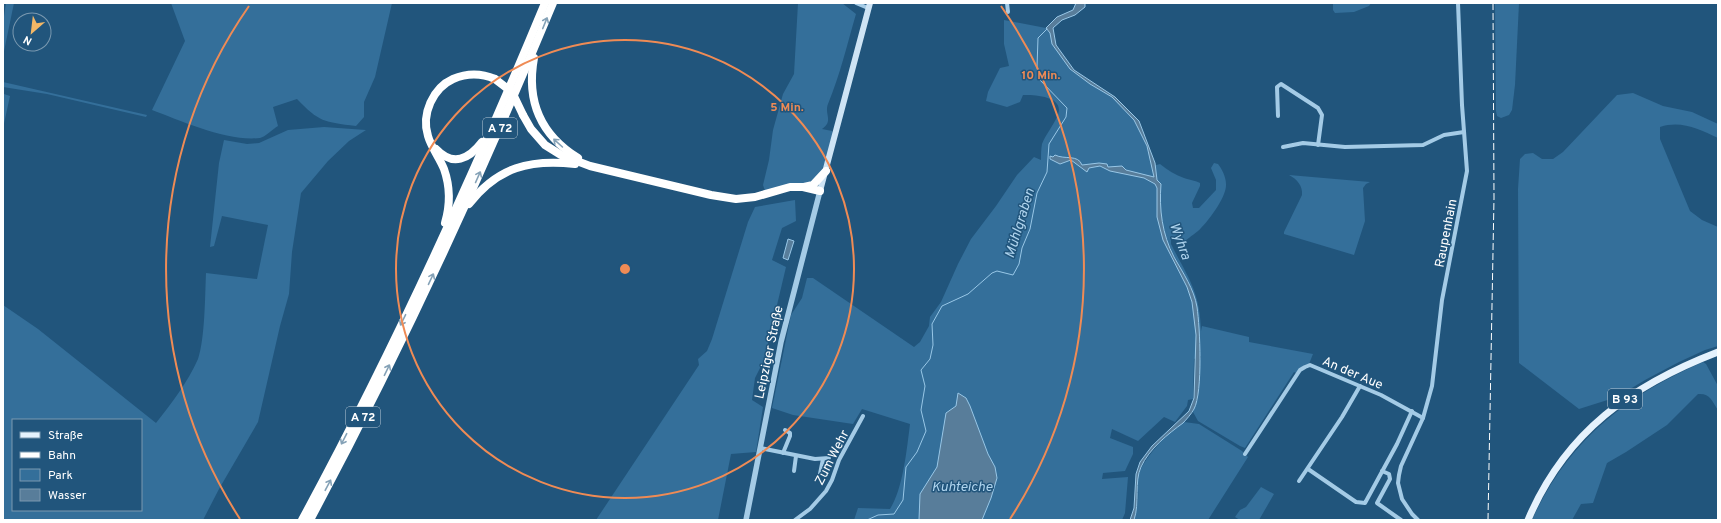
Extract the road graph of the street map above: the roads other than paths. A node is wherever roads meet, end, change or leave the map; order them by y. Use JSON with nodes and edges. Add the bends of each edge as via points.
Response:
{"nodes":[{"id":1,"x":545,"y":3,"type":"edge"},
{"id":2,"x":553,"y":3,"type":"edge"},
{"id":3,"x":856,"y":3,"type":"edge"},
{"id":4,"x":1007,"y":3,"type":"edge"},
{"id":5,"x":1458,"y":3,"type":"edge"},
{"id":6,"x":869,"y":5,"type":"edge"},
{"id":7,"x":1008,"y":12,"type":"dead end"},
{"id":8,"x":536,"y":43,"type":"junction"},
{"id":9,"x":1278,"y":116,"type":"dead end"},
{"id":10,"x":490,"y":132,"type":"junction"},
{"id":11,"x":1464,"y":132,"type":"junction"},
{"id":12,"x":431,"y":144,"type":"junction"},
{"id":13,"x":1318,"y":145,"type":"junction"},
{"id":14,"x":1283,"y":147,"type":"dead end"},
{"id":15,"x":590,"y":166,"type":"junction"},
{"id":16,"x":826,"y":171,"type":"junction"},
{"id":17,"x":803,"y":187,"type":"junction"},
{"id":18,"x":820,"y":191,"type":"junction"},
{"id":19,"x":462,"y":212,"type":"junction"},
{"id":20,"x":438,"y":247,"type":"junction"},
{"id":21,"x":1718,"y":352,"type":"edge"},
{"id":22,"x":1360,"y":386,"type":"junction"},
{"id":23,"x":1412,"y":411,"type":"junction"},
{"id":24,"x":863,"y":416,"type":"dead end"},
{"id":25,"x":1423,"y":418,"type":"junction"},
{"id":26,"x":785,"y":430,"type":"dead end"},
{"id":27,"x":760,"y":448,"type":"junction"},
{"id":28,"x":783,"y":453,"type":"junction"},
{"id":29,"x":1245,"y":454,"type":"dead end"},
{"id":30,"x":796,"y":456,"type":"junction"},
{"id":31,"x":829,"y":458,"type":"dead end"},
{"id":32,"x":823,"y":459,"type":"junction"},
{"id":33,"x":1308,"y":469,"type":"junction"},
{"id":34,"x":794,"y":471,"type":"dead end"},
{"id":35,"x":1382,"y":471,"type":"junction"},
{"id":36,"x":820,"y":474,"type":"dead end"},
{"id":37,"x":1299,"y":481,"type":"dead end"},
{"id":38,"x":1528,"y":519,"type":"edge"},
{"id":39,"x":302,"y":520,"type":"edge"},
{"id":40,"x":310,"y":520,"type":"edge"},
{"id":41,"x":746,"y":520,"type":"edge"},
{"id":42,"x":795,"y":520,"type":"edge"},
{"id":43,"x":1402,"y":520,"type":"edge"},
{"id":44,"x":1418,"y":520,"type":"edge"}],
"edges":[{"from":1,"to":10,"type":"highway","number":"A 72"},
{"from":8,"to":2,"type":"highway","number":"A 72","one_way":true},
{"from":3,"to":6,"type":"street"},
{"from":4,"to":7,"type":"street"},
{"from":5,"to":11,"type":"street","name":"Raupenhain"},
{"from":6,"to":16,"type":"main road"},
{"from":15,"to":8,"type":"highway","one_way":true,"via":[[551,136],[537,112],[531,81]]},
{"from":19,"to":8,"type":"highway","number":"A 72","one_way":true},
{"from":9,"to":13,"type":"street","via":[[1277,87],[1281,84],[1318,108],[1322,115]]},
{"from":10,"to":12,"type":"highway","via":[[474,152],[461,159],[444,156]]},
{"from":10,"to":20,"type":"highway","number":"A 72"},
{"from":11,"to":13,"type":"street","via":[[1444,135],[1423,145]]},
{"from":11,"to":25,"type":"street","name":"Raupenhain","via":[[1467,171],[1442,300],[1434,377]]},
{"from":12,"to":15,"type":"highway","bridge":true,"via":[[427,135],[426,119],[429,105],[437,91],[447,82],[474,74],[495,79],[512,92],[531,129],[545,145],[561,155]]},
{"from":12,"to":20,"type":"highway","via":[[444,170],[449,196],[446,222]]},
{"from":13,"to":14,"type":"street","via":[[1303,143]]},
{"from":15,"to":17,"type":"highway","via":[[711,195],[736,198],[755,197],[790,187]]},
{"from":15,"to":19,"type":"highway","via":[[553,162],[527,165],[505,172],[484,186]]},
{"from":16,"to":17,"type":"highway","via":[[813,185]]},
{"from":16,"to":18,"type":"main road"},
{"from":17,"to":18,"type":"highway"},
{"from":18,"to":27,"type":"street","name":"Leipziger Straße","via":[[781,342]]},
{"from":40,"to":19,"type":"highway","number":"A 72","one_way":true,"via":[[393,357]]},
{"from":20,"to":39,"type":"highway","number":"A 72","one_way":true},
{"from":21,"to":38,"type":"main road","number":"B 93","via":[[1651,382],[1601,418],[1558,466]]},
{"from":22,"to":23,"type":"street","name":"An der Aue"},
{"from":22,"to":29,"type":"street","name":"An der Aue","via":[[1316,367],[1304,367]]},
{"from":22,"to":33,"type":"street"},
{"from":23,"to":25,"type":"street","name":"An der Aue"},
{"from":23,"to":35,"type":"street"},
{"from":24,"to":42,"type":"street","name":"Zum Wehr","via":[[826,491],[810,509]]},
{"from":25,"to":44,"type":"street","name":"Raupenhain","via":[[1399,475],[1402,499]]},
{"from":26,"to":28,"type":"street","via":[[790,436]]},
{"from":27,"to":28,"type":"street"},
{"from":27,"to":41,"type":"street","name":"Leipziger Straße"},
{"from":28,"to":30,"type":"street"},
{"from":30,"to":32,"type":"street"},
{"from":30,"to":34,"type":"street"},
{"from":31,"to":32,"type":"street"},
{"from":32,"to":36,"type":"street"},
{"from":33,"to":35,"type":"street","via":[[1356,502],[1365,503]]},
{"from":33,"to":37,"type":"street"},
{"from":35,"to":43,"type":"street","via":[[1389,474],[1390,479],[1377,503]]}]}
